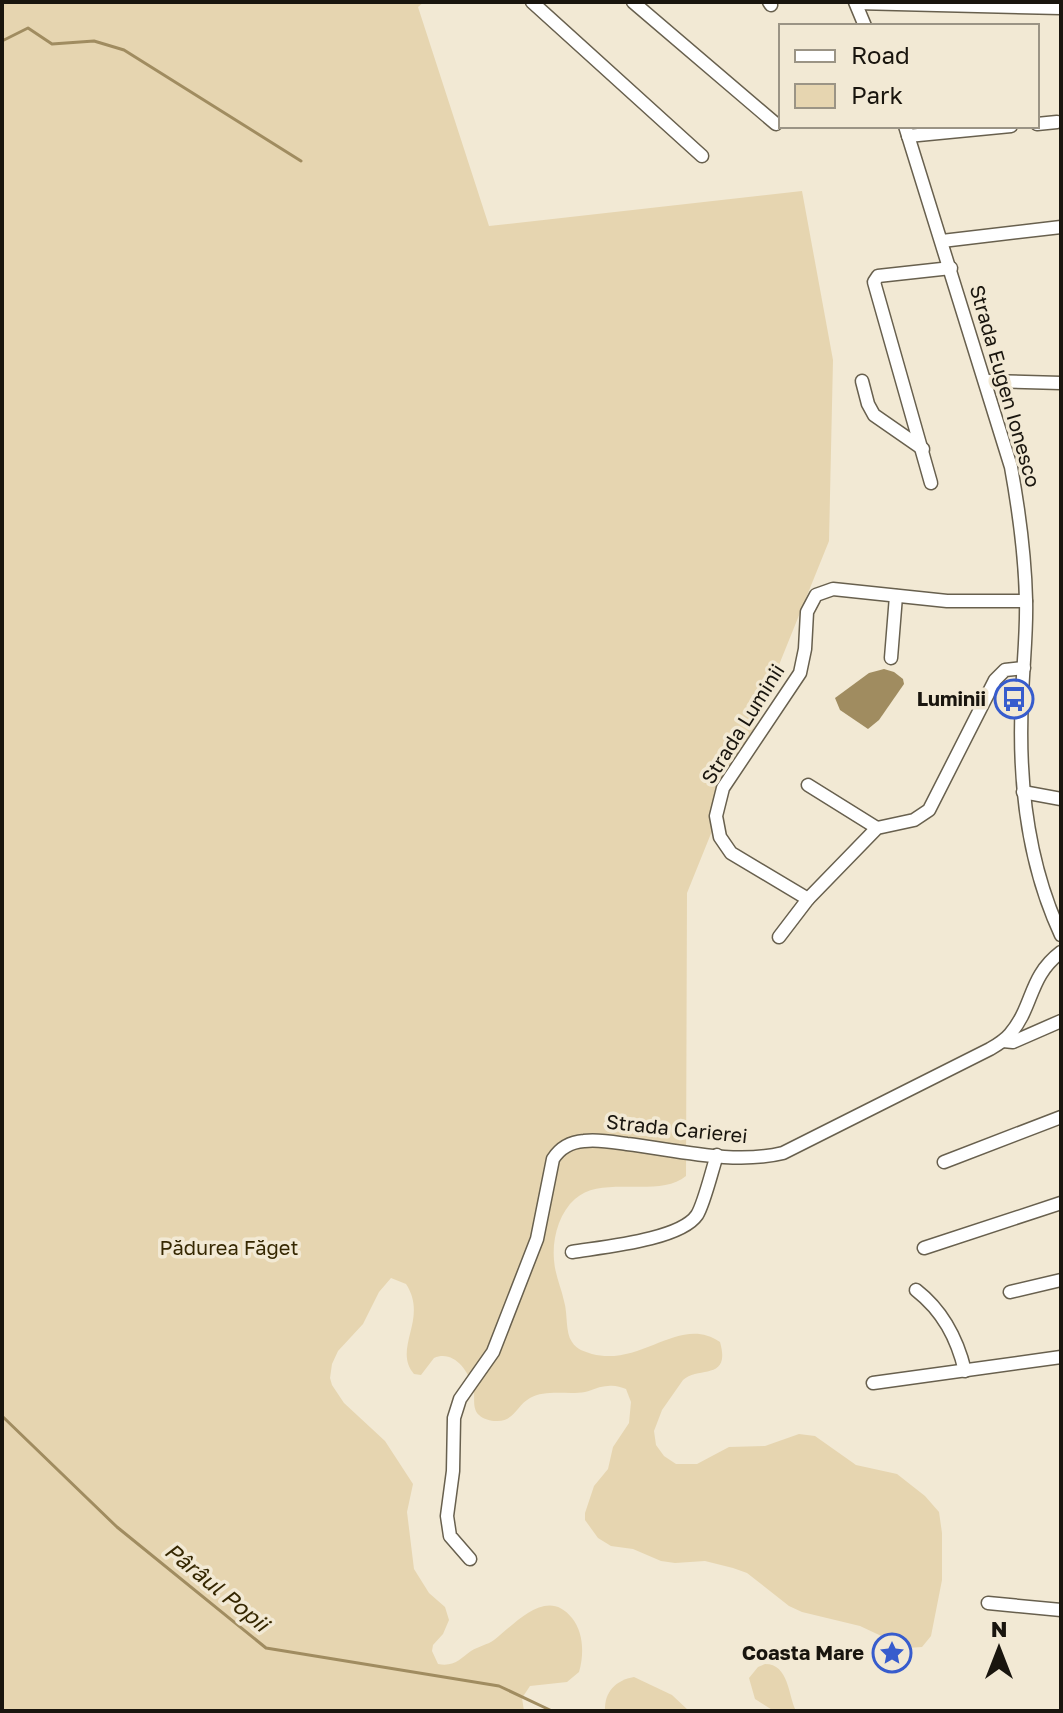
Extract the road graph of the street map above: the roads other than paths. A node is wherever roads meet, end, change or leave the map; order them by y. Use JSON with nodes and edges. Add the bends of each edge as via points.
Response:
{"nodes":[{"id":1,"x":532,"y":2,"type":"edge"},
{"id":2,"x":633,"y":2,"type":"edge"},
{"id":3,"x":855,"y":2,"type":"edge"},
{"id":4,"x":1061,"y":8,"type":"edge"},
{"id":5,"x":864,"y":24,"type":"edge"},
{"id":6,"x":1057,"y":122,"type":"dead end"},
{"id":7,"x":776,"y":124,"type":"dead end"},
{"id":8,"x":1039,"y":124,"type":"edge"},
{"id":9,"x":969,"y":128,"type":"edge"},
{"id":10,"x":907,"y":131,"type":"edge"},
{"id":11,"x":702,"y":156,"type":"dead end"},
{"id":12,"x":1061,"y":227,"type":"edge"},
{"id":13,"x":942,"y":241,"type":"junction"},
{"id":14,"x":951,"y":268,"type":"junction"},
{"id":15,"x":862,"y":381,"type":"dead end"},
{"id":16,"x":986,"y":381,"type":"junction"},
{"id":17,"x":1061,"y":383,"type":"edge"},
{"id":18,"x":923,"y":449,"type":"junction"},
{"id":19,"x":931,"y":483,"type":"dead end"},
{"id":20,"x":896,"y":596,"type":"junction"},
{"id":21,"x":1026,"y":601,"type":"junction"},
{"id":22,"x":891,"y":658,"type":"dead end"},
{"id":23,"x":1024,"y":668,"type":"junction"},
{"id":24,"x":808,"y":785,"type":"dead end"},
{"id":25,"x":1023,"y":792,"type":"junction"},
{"id":26,"x":1061,"y":799,"type":"edge"},
{"id":27,"x":877,"y":828,"type":"junction"},
{"id":28,"x":808,"y":899,"type":"junction"},
{"id":29,"x":1061,"y":935,"type":"edge"},
{"id":30,"x":779,"y":937,"type":"dead end"},
{"id":31,"x":1061,"y":952,"type":"edge"},
{"id":32,"x":1061,"y":1021,"type":"edge"},
{"id":33,"x":1003,"y":1041,"type":"junction"},
{"id":34,"x":1061,"y":1117,"type":"edge"},
{"id":35,"x":717,"y":1155,"type":"junction"},
{"id":36,"x":944,"y":1162,"type":"dead end"},
{"id":37,"x":1061,"y":1203,"type":"edge"},
{"id":38,"x":924,"y":1248,"type":"dead end"},
{"id":39,"x":572,"y":1252,"type":"dead end"},
{"id":40,"x":1061,"y":1280,"type":"edge"},
{"id":41,"x":916,"y":1290,"type":"dead end"},
{"id":42,"x":1010,"y":1292,"type":"dead end"},
{"id":43,"x":1061,"y":1357,"type":"edge"},
{"id":44,"x":965,"y":1371,"type":"junction"},
{"id":45,"x":873,"y":1383,"type":"dead end"},
{"id":46,"x":470,"y":1559,"type":"dead end"},
{"id":47,"x":988,"y":1603,"type":"dead end"},
{"id":48,"x":1061,"y":1610,"type":"edge"}],
"edges":[{"from":1,"to":11,"type":"street"},
{"from":2,"to":7,"type":"street"},
{"from":3,"to":4,"type":"street"},
{"from":3,"to":5,"type":"street"},
{"from":6,"to":8,"type":"street"},
{"from":9,"to":10,"type":"street","name":"Strada Eugen Ionesco"},
{"from":10,"to":13,"type":"street","name":"Strada Eugen Ionesco"},
{"from":12,"to":13,"type":"street"},
{"from":13,"to":14,"type":"street","name":"Strada Eugen Ionesco"},
{"from":14,"to":16,"type":"street","name":"Strada Eugen Ionesco"},
{"from":14,"to":18,"type":"street","via":[[875,278]]},
{"from":15,"to":18,"type":"street","via":[[874,415]]},
{"from":16,"to":17,"type":"street"},
{"from":16,"to":21,"type":"street","name":"Strada Eugen Ionesco","via":[[1013,473]]},
{"from":18,"to":19,"type":"street"},
{"from":20,"to":21,"type":"street","name":"Strada Luminii"},
{"from":20,"to":22,"type":"street"},
{"from":20,"to":28,"type":"street","name":"Strada Luminii","via":[[833,589],[812,599],[800,673],[720,795],[716,822],[728,850]]},
{"from":21,"to":23,"type":"street","name":"Strada Eugen Ionesco"},
{"from":23,"to":25,"type":"street","name":"Strada Eugen Ionesco"},
{"from":23,"to":27,"type":"street","via":[[1005,670],[995,680],[929,810],[917,819]]},
{"from":24,"to":27,"type":"street"},
{"from":25,"to":26,"type":"street"},
{"from":25,"to":29,"type":"street","name":"Strada Eugen Ionesco","via":[[1046,896]]},
{"from":27,"to":28,"type":"street"},
{"from":28,"to":30,"type":"street"},
{"from":31,"to":33,"type":"street","name":"Strada Carierei","via":[[1042,969],[1021,1018]]},
{"from":32,"to":33,"type":"street","via":[[1013,1042]]},
{"from":33,"to":35,"type":"street","name":"Strada Carierei","via":[[783,1153]]},
{"from":34,"to":36,"type":"street"},
{"from":35,"to":39,"type":"street","via":[[699,1212],[688,1225]]},
{"from":35,"to":46,"type":"street","name":"Strada Carierei","via":[[594,1140],[567,1145],[553,1159],[537,1239],[493,1352],[460,1399],[454,1418],[447,1516],[450,1536]]},
{"from":37,"to":38,"type":"street"},
{"from":40,"to":42,"type":"street"},
{"from":41,"to":44,"type":"street","via":[[945,1320]]},
{"from":43,"to":44,"type":"street"},
{"from":44,"to":45,"type":"street"},
{"from":47,"to":48,"type":"street"}]}
